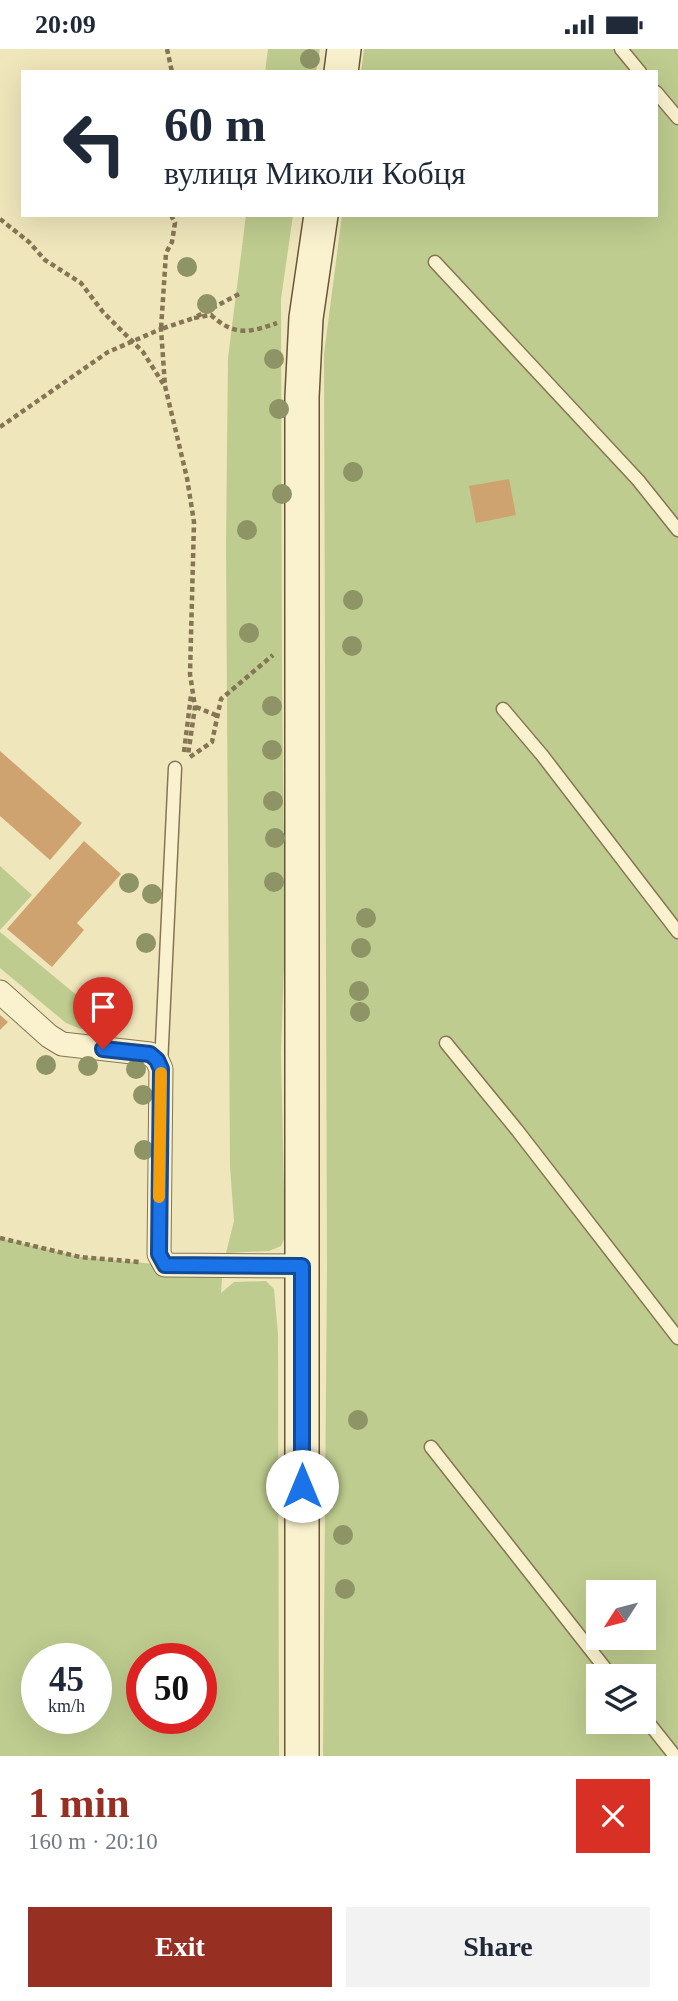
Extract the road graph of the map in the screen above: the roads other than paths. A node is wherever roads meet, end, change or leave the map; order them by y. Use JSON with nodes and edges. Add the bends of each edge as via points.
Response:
{"nodes":[{"id":1,"x":344,"y":49,"type":"edge"},
{"id":2,"x":621,"y":49,"type":"edge"},
{"id":3,"x":341,"y":70,"type":"edge"},
{"id":4,"x":638,"y":70,"type":"edge"},
{"id":5,"x":658,"y":94,"type":"edge"},
{"id":6,"x":678,"y":118,"type":"edge"},
{"id":7,"x":321,"y":217,"type":"edge"},
{"id":8,"x":435,"y":262,"type":"dead end"},
{"id":9,"x":678,"y":530,"type":"edge"},
{"id":10,"x":503,"y":709,"type":"dead end"},
{"id":11,"x":175,"y":768,"type":"dead end"},
{"id":12,"x":678,"y":932,"type":"edge"},
{"id":13,"x":0,"y":992,"type":"edge"},
{"id":14,"x":446,"y":1043,"type":"dead end"},
{"id":15,"x":161,"y":1069,"type":"junction"},
{"id":16,"x":302,"y":1266,"type":"junction"},
{"id":17,"x":678,"y":1338,"type":"edge"},
{"id":18,"x":431,"y":1447,"type":"dead end"},
{"id":19,"x":602,"y":1664,"type":"edge"},
{"id":20,"x":656,"y":1732,"type":"edge"},
{"id":21,"x":302,"y":1756,"type":"edge"},
{"id":22,"x":675,"y":1756,"type":"edge"}],
"edges":[{"from":1,"to":3,"type":"main road"},
{"from":2,"to":4,"type":"lane"},
{"from":5,"to":6,"type":"lane"},
{"from":7,"to":16,"type":"main road","via":[[307,311],[302,397]]},
{"from":8,"to":9,"type":"lane","via":[[638,480]]},
{"from":10,"to":12,"type":"lane"},
{"from":11,"to":15,"type":"lane"},
{"from":13,"to":15,"type":"street","via":[[62,1044],[150,1054]]},
{"from":14,"to":17,"type":"lane"},
{"from":15,"to":16,"type":"street","via":[[159,1254],[165,1265]]},
{"from":16,"to":21,"type":"main road"},
{"from":18,"to":19,"type":"lane"},
{"from":20,"to":22,"type":"lane"}]}
